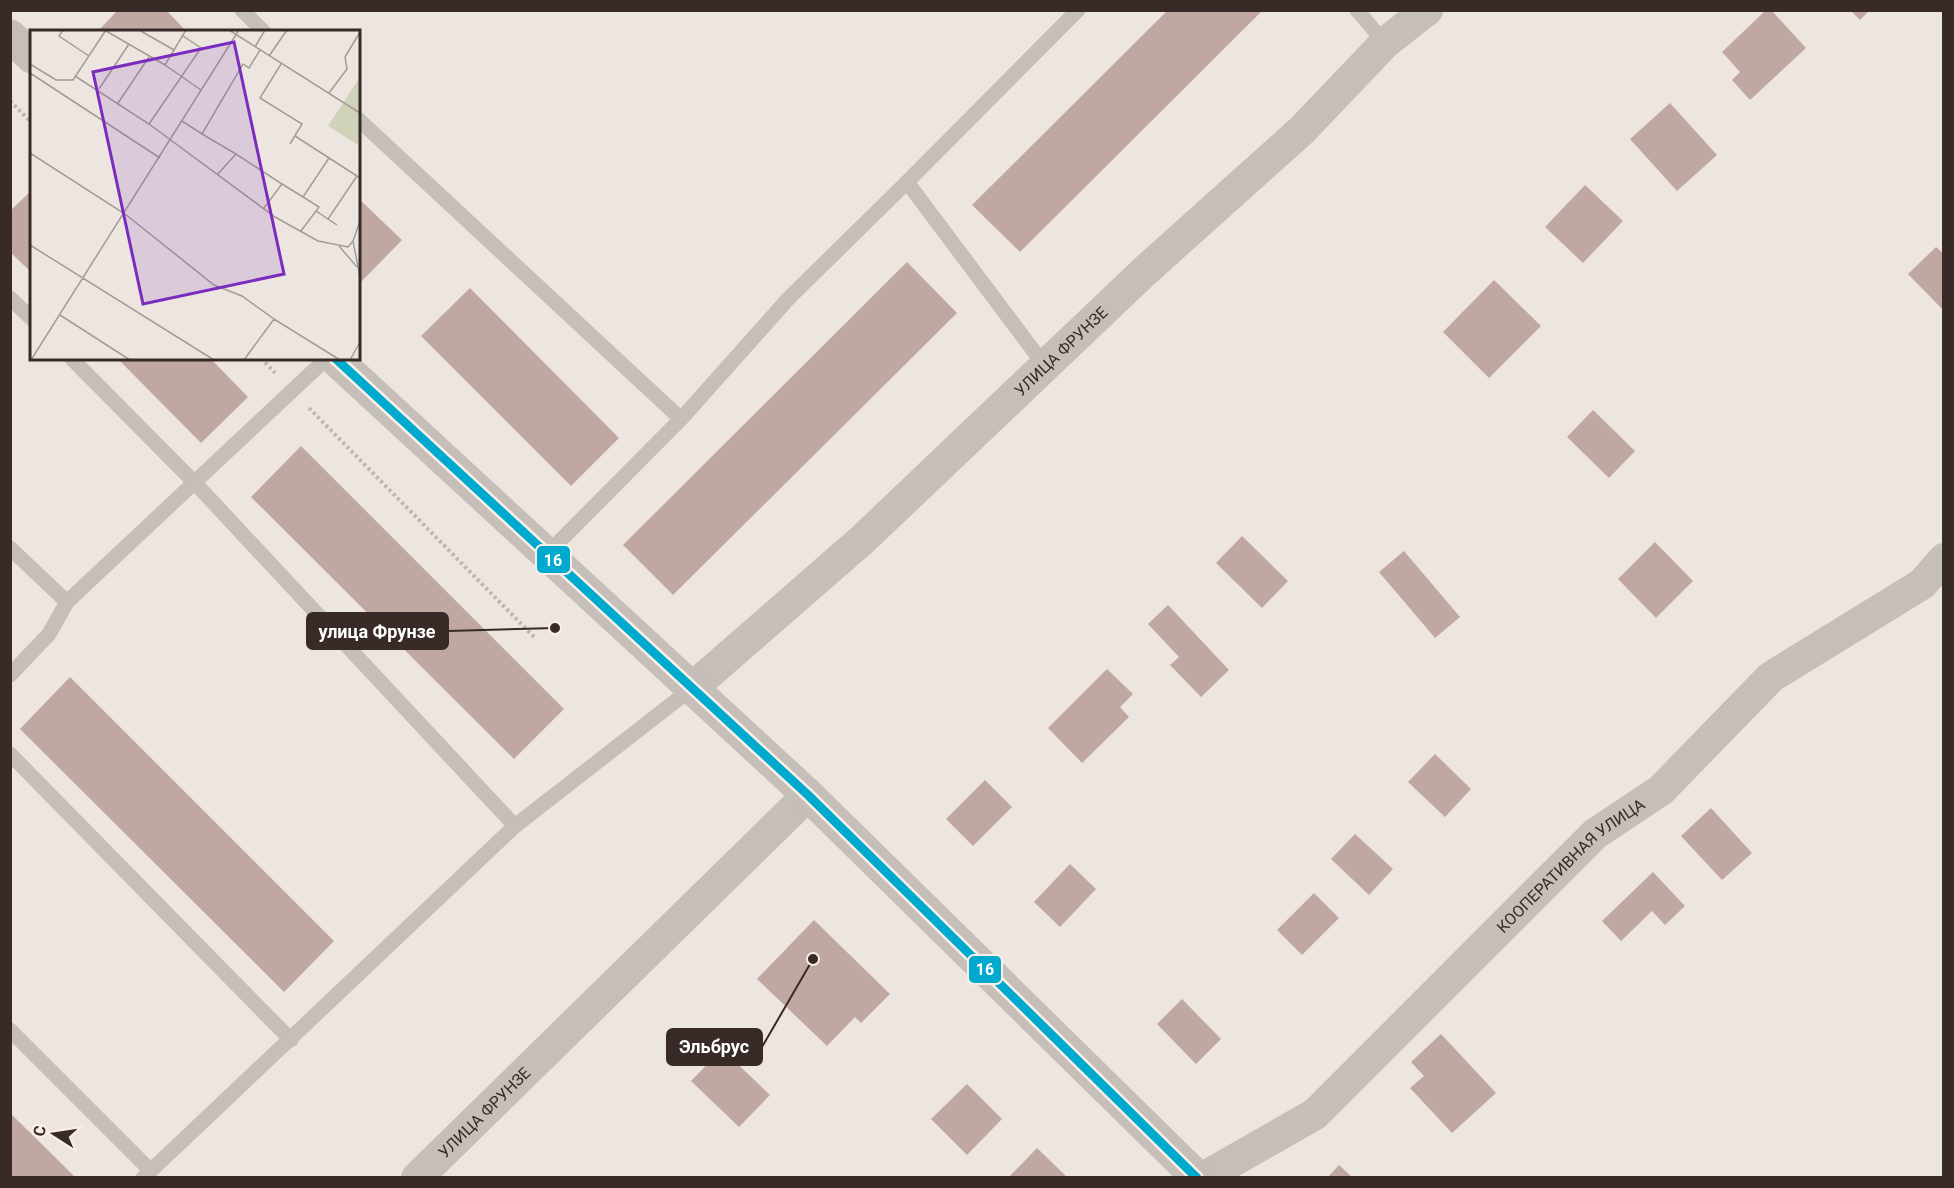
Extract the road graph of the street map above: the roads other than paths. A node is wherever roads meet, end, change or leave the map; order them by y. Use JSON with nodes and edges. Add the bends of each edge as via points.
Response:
{"nodes":[{"id":1,"x":242,"y":10,"type":"edge"},
{"id":2,"x":1078,"y":10,"type":"edge"},
{"id":3,"x":1357,"y":10,"type":"edge"},
{"id":4,"x":1427,"y":10,"type":"edge"},
{"id":5,"x":262,"y":30,"type":"edge"},
{"id":6,"x":10,"y":36,"type":"edge"},
{"id":7,"x":1385,"y":43,"type":"junction"},
{"id":8,"x":30,"y":55,"type":"edge"},
{"id":9,"x":360,"y":121,"type":"edge"},
{"id":10,"x":907,"y":182,"type":"junction"},
{"id":11,"x":10,"y":297,"type":"edge"},
{"id":12,"x":30,"y":317,"type":"edge"},
{"id":13,"x":73,"y":360,"type":"edge"},
{"id":14,"x":325,"y":360,"type":"edge"},
{"id":15,"x":336,"y":360,"type":"edge"},
{"id":16,"x":1045,"y":366,"type":"junction"},
{"id":17,"x":681,"y":419,"type":"junction"},
{"id":18,"x":195,"y":483,"type":"junction"},
{"id":19,"x":10,"y":548,"type":"edge"},
{"id":20,"x":546,"y":555,"type":"junction"},
{"id":21,"x":1944,"y":560,"type":"edge"},
{"id":22,"x":67,"y":602,"type":"junction"},
{"id":23,"x":10,"y":675,"type":"edge"},
{"id":24,"x":691,"y":689,"type":"junction"},
{"id":25,"x":10,"y":754,"type":"edge"},
{"id":26,"x":808,"y":795,"type":"junction"},
{"id":27,"x":515,"y":826,"type":"junction"},
{"id":28,"x":10,"y":1030,"type":"edge"},
{"id":29,"x":291,"y":1040,"type":"junction"},
{"id":30,"x":146,"y":1174,"type":"edge"},
{"id":31,"x":417,"y":1178,"type":"edge"},
{"id":32,"x":1200,"y":1178,"type":"edge"}],
"edges":[{"from":1,"to":5,"type":"lane"},
{"from":2,"to":10,"type":"lane"},
{"from":3,"to":7,"type":"lane"},
{"from":4,"to":7,"type":"street","name":"УЛИЦА ФРУНЗЕ"},
{"from":6,"to":8,"type":"street"},
{"from":7,"to":16,"type":"street","name":"УЛИЦА ФРУНЗЕ","via":[[1302,130]]},
{"from":9,"to":17,"type":"lane"},
{"from":10,"to":16,"type":"lane"},
{"from":10,"to":17,"type":"lane","via":[[788,299]]},
{"from":11,"to":12,"type":"lane"},
{"from":13,"to":18,"type":"lane"},
{"from":14,"to":18,"type":"lane"},
{"from":15,"to":20,"type":"street"},
{"from":16,"to":24,"type":"street","name":"УЛИЦА ФРУНЗЕ","via":[[862,540]]},
{"from":17,"to":20,"type":"lane"},
{"from":18,"to":22,"type":"lane"},
{"from":18,"to":27,"type":"lane"},
{"from":19,"to":22,"type":"lane"},
{"from":20,"to":24,"type":"street"},
{"from":21,"to":32,"type":"street","name":"КООПЕРАТИВНАЯ УЛИЦА","via":[[1922,584],[1771,677],[1661,790],[1595,834],[1315,1114]]},
{"from":22,"to":23,"type":"lane","via":[[49,634]]},
{"from":24,"to":26,"type":"street"},
{"from":24,"to":27,"type":"lane"},
{"from":25,"to":29,"type":"lane"},
{"from":26,"to":31,"type":"street","name":"УЛИЦА ФРУНЗЕ"},
{"from":26,"to":32,"type":"street"},
{"from":27,"to":29,"type":"lane"},
{"from":28,"to":30,"type":"lane"},
{"from":29,"to":30,"type":"lane"}]}
